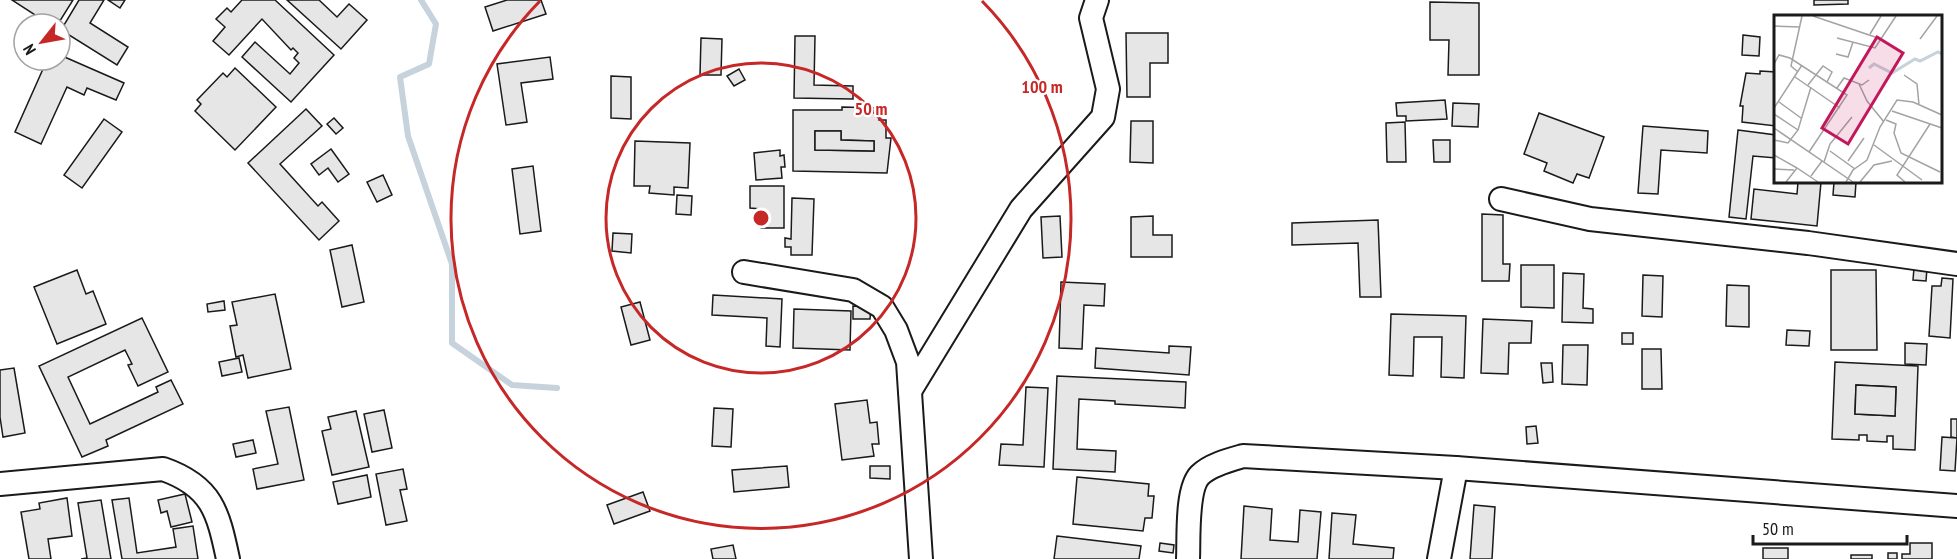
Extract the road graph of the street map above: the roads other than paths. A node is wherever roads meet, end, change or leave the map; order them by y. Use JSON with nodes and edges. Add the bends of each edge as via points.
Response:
{"nodes":[{"id":1,"x":1097,"y":0,"type":"edge"},
{"id":2,"x":1501,"y":199,"type":"dead end"},
{"id":3,"x":1957,"y":264,"type":"edge"},
{"id":4,"x":744,"y":272,"type":"dead end"},
{"id":5,"x":910,"y":391,"type":"junction"},
{"id":6,"x":1456,"y":468,"type":"junction"},
{"id":7,"x":0,"y":484,"type":"edge"},
{"id":8,"x":1957,"y":506,"type":"edge"},
{"id":9,"x":228,"y":559,"type":"edge"},
{"id":10,"x":921,"y":559,"type":"edge"},
{"id":11,"x":1188,"y":559,"type":"edge"},
{"id":12,"x":1439,"y":559,"type":"edge"}],
"edges":[{"from":1,"to":5,"type":"street","via":[[1091,18],[1108,88],[1103,117],[1021,209]]},
{"from":2,"to":3,"type":"street","via":[[1590,219]]},
{"from":4,"to":5,"type":"street","via":[[853,290],[882,307],[908,362]]},
{"from":5,"to":10,"type":"street"},
{"from":6,"to":8,"type":"street"},
{"from":6,"to":11,"type":"street","via":[[1243,456],[1223,462],[1199,476],[1191,491]]},
{"from":6,"to":12,"type":"street"},
{"from":7,"to":9,"type":"street","via":[[163,469],[188,478],[204,493],[223,533]]}]}
